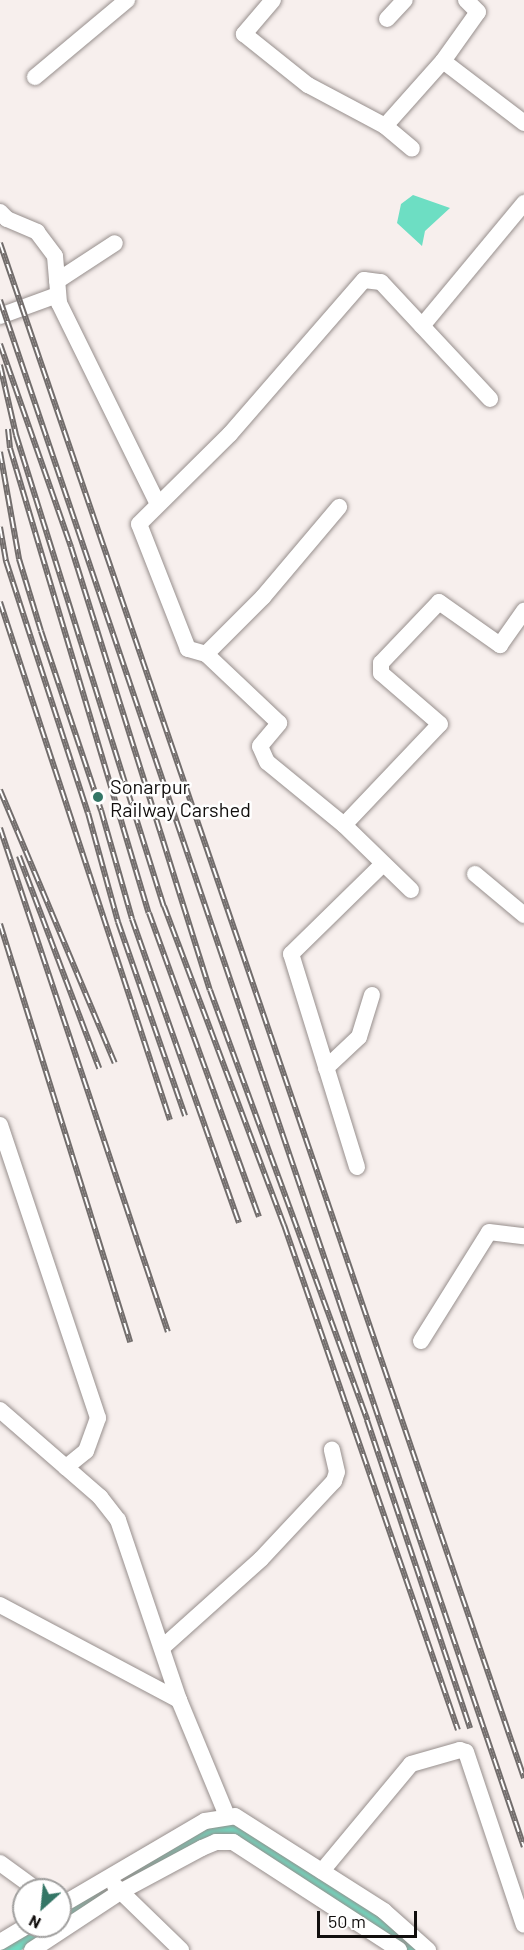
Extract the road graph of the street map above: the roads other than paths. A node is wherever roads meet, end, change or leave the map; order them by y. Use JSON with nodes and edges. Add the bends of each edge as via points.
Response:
{"nodes":[{"id":1,"x":128,"y":0,"type":"edge"},
{"id":2,"x":273,"y":0,"type":"edge"},
{"id":3,"x":405,"y":0,"type":"edge"},
{"id":4,"x":466,"y":0,"type":"edge"},
{"id":5,"x":387,"y":19,"type":"dead end"},
{"id":6,"x":443,"y":61,"type":"junction"},
{"id":7,"x":35,"y":77,"type":"dead end"},
{"id":8,"x":524,"y":123,"type":"edge"},
{"id":9,"x":385,"y":126,"type":"junction"},
{"id":10,"x":412,"y":149,"type":"dead end"},
{"id":11,"x":524,"y":203,"type":"edge"},
{"id":12,"x":0,"y":212,"type":"edge"},
{"id":13,"x":115,"y":243,"type":"dead end"},
{"id":14,"x":57,"y":288,"type":"junction"},
{"id":15,"x":0,"y":316,"type":"edge"},
{"id":16,"x":422,"y":326,"type":"junction"},
{"id":17,"x":490,"y":399,"type":"dead end"},
{"id":18,"x":158,"y":502,"type":"junction"},
{"id":19,"x":339,"y":507,"type":"dead end"},
{"id":20,"x":524,"y":611,"type":"edge"},
{"id":21,"x":206,"y":654,"type":"junction"},
{"id":22,"x":344,"y":825,"type":"junction"},
{"id":23,"x":383,"y":864,"type":"junction"},
{"id":24,"x":475,"y":874,"type":"dead end"},
{"id":25,"x":411,"y":890,"type":"dead end"},
{"id":26,"x":524,"y":915,"type":"edge"},
{"id":27,"x":372,"y":995,"type":"dead end"},
{"id":28,"x":326,"y":1068,"type":"junction"},
{"id":29,"x":0,"y":1126,"type":"edge"},
{"id":30,"x":357,"y":1167,"type":"dead end"},
{"id":31,"x":524,"y":1236,"type":"edge"},
{"id":32,"x":421,"y":1341,"type":"dead end"},
{"id":33,"x":0,"y":1410,"type":"edge"},
{"id":34,"x":332,"y":1450,"type":"dead end"},
{"id":35,"x":66,"y":1467,"type":"junction"},
{"id":36,"x":0,"y":1605,"type":"edge"},
{"id":37,"x":164,"y":1646,"type":"junction"},
{"id":38,"x":179,"y":1700,"type":"junction"},
{"id":39,"x":227,"y":1816,"type":"junction"},
{"id":40,"x":0,"y":1863,"type":"edge"},
{"id":41,"x":322,"y":1871,"type":"junction"},
{"id":42,"x":21,"y":1878,"type":"edge"},
{"id":43,"x":108,"y":1878,"type":"junction"},
{"id":44,"x":120,"y":1892,"type":"junction"},
{"id":45,"x":72,"y":1899,"type":"edge"},
{"id":46,"x":524,"y":1925,"type":"edge"},
{"id":47,"x":32,"y":1950,"type":"edge"},
{"id":48,"x":181,"y":1950,"type":"edge"},
{"id":49,"x":399,"y":1950,"type":"edge"},
{"id":50,"x":428,"y":1950,"type":"edge"}],
"edges":[{"from":1,"to":7,"type":"street"},
{"from":2,"to":9,"type":"street","via":[[244,34],[308,86]]},
{"from":3,"to":5,"type":"street"},
{"from":4,"to":6,"type":"street","via":[[478,12]]},
{"from":6,"to":8,"type":"street"},
{"from":6,"to":9,"type":"street"},
{"from":9,"to":10,"type":"street"},
{"from":11,"to":16,"type":"street"},
{"from":12,"to":14,"type":"street","via":[[46,241],[55,255]]},
{"from":13,"to":14,"type":"street"},
{"from":14,"to":15,"type":"street"},
{"from":14,"to":18,"type":"street"},
{"from":16,"to":17,"type":"street"},
{"from":16,"to":18,"type":"street","via":[[381,282],[364,280],[230,434]]},
{"from":18,"to":21,"type":"street","via":[[139,524],[188,649]]},
{"from":19,"to":21,"type":"street","via":[[263,597]]},
{"from":20,"to":22,"type":"street","via":[[500,645],[439,602],[381,663],[381,673],[440,724]]},
{"from":21,"to":22,"type":"street","via":[[279,723],[260,746],[267,762]]},
{"from":22,"to":23,"type":"street"},
{"from":23,"to":25,"type":"street"},
{"from":23,"to":28,"type":"street","via":[[291,954]]},
{"from":24,"to":26,"type":"street"},
{"from":27,"to":28,"type":"street","via":[[359,1037]]},
{"from":28,"to":30,"type":"street"},
{"from":29,"to":35,"type":"street","via":[[98,1418],[86,1451]]},
{"from":31,"to":32,"type":"street","via":[[489,1232]]},
{"from":33,"to":35,"type":"street"},
{"from":34,"to":37,"type":"street","via":[[337,1472],[334,1481],[261,1559]]},
{"from":35,"to":37,"type":"street","via":[[100,1497],[118,1520]]},
{"from":36,"to":38,"type":"street"},
{"from":37,"to":38,"type":"street"},
{"from":38,"to":39,"type":"street"},
{"from":39,"to":41,"type":"street","via":[[245,1821]]},
{"from":39,"to":43,"type":"street","via":[[205,1821]]},
{"from":40,"to":42,"type":"street"},
{"from":41,"to":46,"type":"street","via":[[411,1764],[460,1750],[466,1752]]},
{"from":41,"to":50,"type":"street","via":[[384,1911]]},
{"from":43,"to":44,"type":"street"},
{"from":43,"to":45,"type":"street"},
{"from":44,"to":47,"type":"street"},
{"from":44,"to":48,"type":"street"},
{"from":44,"to":49,"type":"street","via":[[202,1848],[216,1842],[233,1842]]}]}
